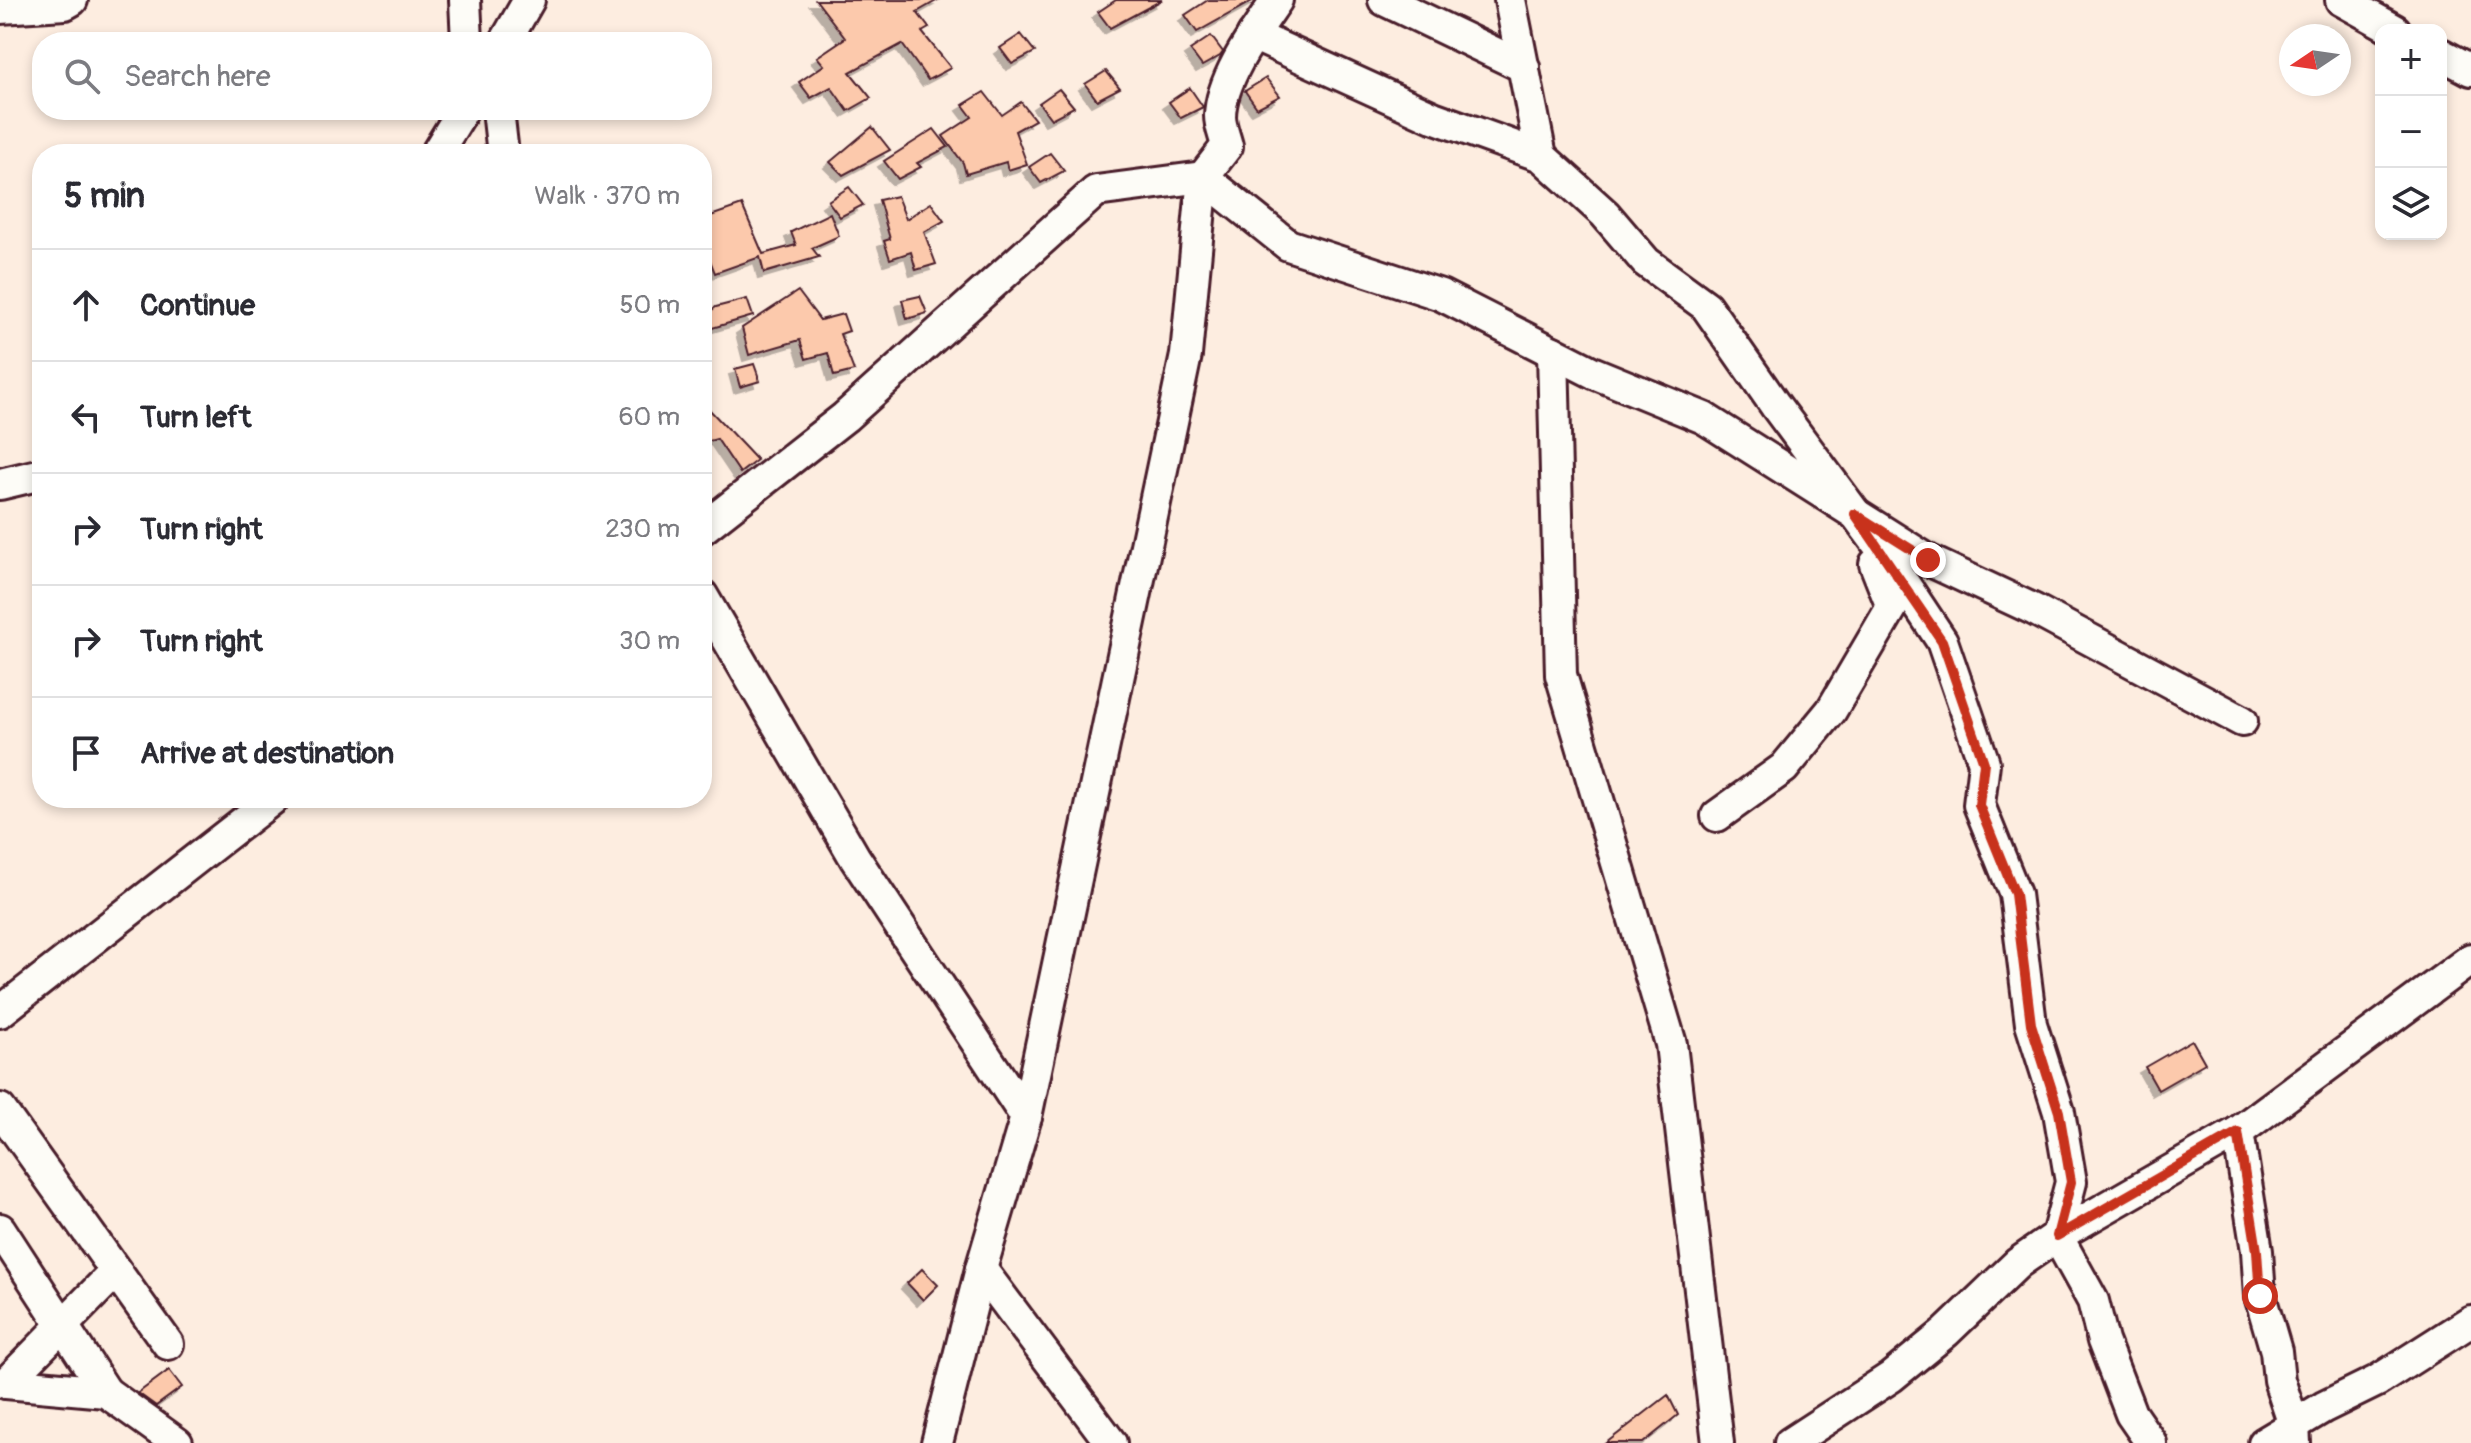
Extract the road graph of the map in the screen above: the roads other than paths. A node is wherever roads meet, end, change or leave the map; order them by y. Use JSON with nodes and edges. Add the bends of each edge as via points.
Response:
{"nodes":[{"id":1,"x":9,"y":0,"type":"edge"},
{"id":2,"x":72,"y":0,"type":"edge"},
{"id":3,"x":465,"y":0,"type":"edge"},
{"id":4,"x":529,"y":0,"type":"edge"},
{"id":5,"x":1277,"y":0,"type":"edge"},
{"id":6,"x":1384,"y":0,"type":"edge"},
{"id":7,"x":1510,"y":0,"type":"edge"},
{"id":8,"x":2341,"y":0,"type":"edge"},
{"id":9,"x":2384,"y":24,"type":"edge"},
{"id":10,"x":467,"y":32,"type":"edge"},
{"id":11,"x":511,"y":32,"type":"edge"},
{"id":12,"x":1253,"y":35,"type":"junction"},
{"id":13,"x":2447,"y":57,"type":"edge"},
{"id":14,"x":1524,"y":67,"type":"junction"},
{"id":15,"x":2471,"y":70,"type":"edge"},
{"id":16,"x":456,"y":120,"type":"edge"},
{"id":17,"x":499,"y":120,"type":"edge"},
{"id":18,"x":442,"y":144,"type":"edge"},
{"id":19,"x":502,"y":144,"type":"edge"},
{"id":20,"x":1541,"y":156,"type":"junction"},
{"id":21,"x":1203,"y":177,"type":"junction"},
{"id":22,"x":1553,"y":352,"type":"junction"},
{"id":23,"x":32,"y":476,"type":"edge"},
{"id":24,"x":0,"y":484,"type":"edge"},
{"id":25,"x":1855,"y":514,"type":"junction"},
{"id":26,"x":712,"y":521,"type":"edge"},
{"id":27,"x":712,"y":612,"type":"edge"},
{"id":28,"x":2242,"y":721,"type":"dead end"},
{"id":29,"x":242,"y":811,"type":"edge"},
{"id":30,"x":1717,"y":816,"type":"dead end"},
{"id":31,"x":2471,"y":959,"type":"edge"},
{"id":32,"x":0,"y":1012,"type":"edge"},
{"id":33,"x":0,"y":1109,"type":"edge"},
{"id":34,"x":1026,"y":1117,"type":"junction"},
{"id":35,"x":2238,"y":1132,"type":"junction"},
{"id":36,"x":0,"y":1229,"type":"edge"},
{"id":37,"x":2057,"y":1236,"type":"junction"},
{"id":38,"x":981,"y":1269,"type":"junction"},
{"id":39,"x":115,"y":1272,"type":"junction"},
{"id":40,"x":2471,"y":1321,"type":"edge"},
{"id":41,"x":63,"y":1325,"type":"junction"},
{"id":42,"x":168,"y":1344,"type":"dead end"},
{"id":43,"x":106,"y":1392,"type":"junction"},
{"id":44,"x":2294,"y":1434,"type":"edge"},
{"id":45,"x":177,"y":1443,"type":"edge"},
{"id":46,"x":937,"y":1443,"type":"edge"},
{"id":47,"x":1111,"y":1443,"type":"edge"},
{"id":48,"x":1718,"y":1443,"type":"edge"},
{"id":49,"x":1790,"y":1443,"type":"edge"},
{"id":50,"x":2151,"y":1443,"type":"edge"},
{"id":51,"x":2264,"y":1443,"type":"edge"}],
"edges":[{"from":1,"to":2,"type":"street","via":[[0,8]]},
{"from":3,"to":10,"type":"street"},
{"from":4,"to":11,"type":"street"},
{"from":5,"to":12,"type":"street"},
{"from":6,"to":14,"type":"street"},
{"from":7,"to":14,"type":"street"},
{"from":8,"to":9,"type":"street"},
{"from":12,"to":20,"type":"street","via":[[1433,117]]},
{"from":12,"to":21,"type":"street","via":[[1224,90],[1220,118],[1227,146]]},
{"from":13,"to":15,"type":"street"},
{"from":14,"to":20,"type":"street"},
{"from":16,"to":18,"type":"street"},
{"from":17,"to":19,"type":"street"},
{"from":20,"to":25,"type":"street","via":[[1605,214],[1646,262],[1706,306]]},
{"from":21,"to":22,"type":"street","via":[[1288,245],[1441,295]]},
{"from":21,"to":26,"type":"street","via":[[1096,191],[845,417]]},
{"from":21,"to":34,"type":"street","via":[[1186,355]]},
{"from":22,"to":25,"type":"street","via":[[1704,418]]},
{"from":22,"to":48,"type":"street","via":[[1561,675],[1671,1044]]},
{"from":23,"to":24,"type":"street"},
{"from":25,"to":28,"type":"street","via":[[1928,560],[2035,610]]},
{"from":25,"to":30,"type":"street","via":[[1892,607],[1831,711],[1784,768]]},
{"from":25,"to":37,"type":"street","via":[[1942,641],[1984,763],[1979,805],[2015,894],[2031,1024],[2059,1112],[2071,1182]]},
{"from":27,"to":34,"type":"street","via":[[855,858]]},
{"from":29,"to":32,"type":"street"},
{"from":31,"to":35,"type":"street"},
{"from":33,"to":39,"type":"street"},
{"from":34,"to":38,"type":"street"},
{"from":35,"to":37,"type":"street"},
{"from":35,"to":44,"type":"street","via":[[2260,1296]]},
{"from":36,"to":41,"type":"street"},
{"from":37,"to":49,"type":"street","via":[[2018,1263],[1891,1377]]},
{"from":37,"to":50,"type":"street","via":[[2093,1301],[2131,1414]]},
{"from":38,"to":46,"type":"street"},
{"from":38,"to":47,"type":"street"},
{"from":39,"to":41,"type":"street"},
{"from":39,"to":42,"type":"street"},
{"from":40,"to":44,"type":"street"},
{"from":41,"to":43,"type":"street"},
{"from":41,"to":43,"type":"street","via":[[6,1383]]},
{"from":43,"to":45,"type":"street"},
{"from":44,"to":51,"type":"street"}]}
